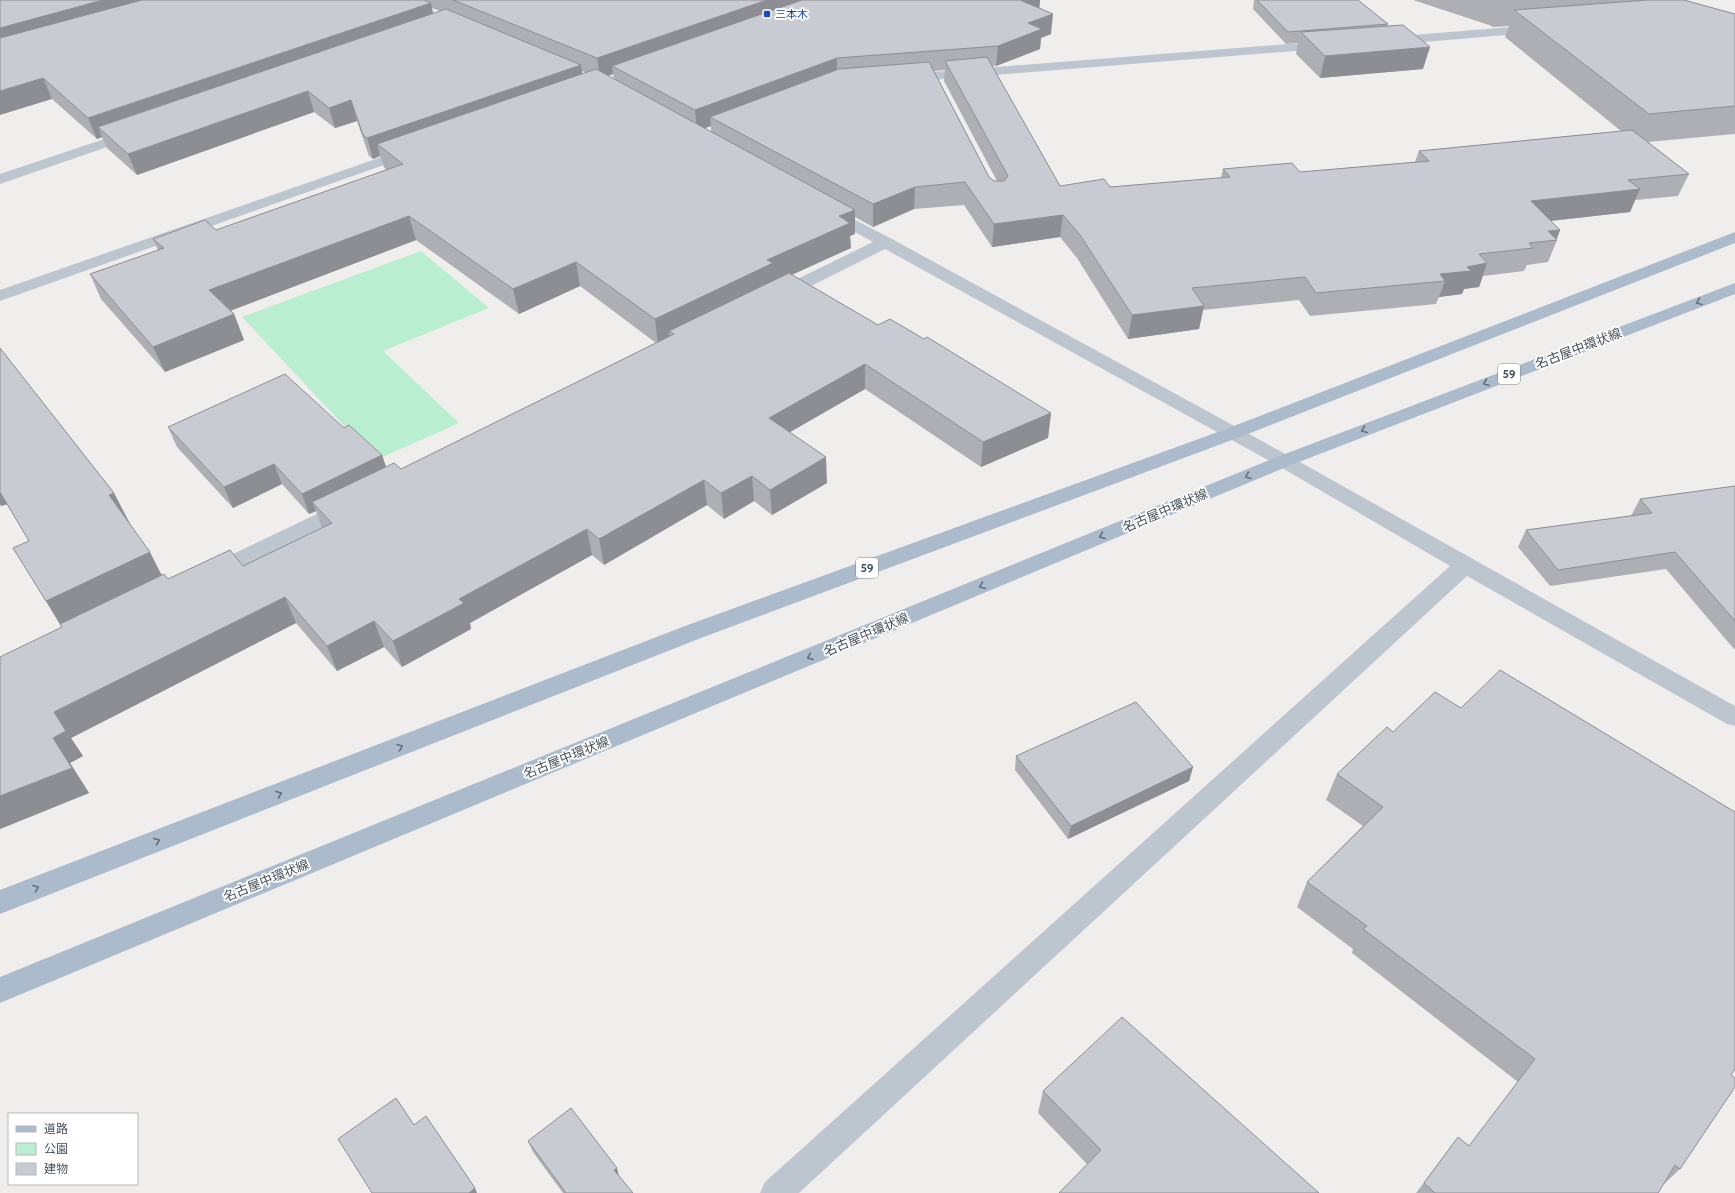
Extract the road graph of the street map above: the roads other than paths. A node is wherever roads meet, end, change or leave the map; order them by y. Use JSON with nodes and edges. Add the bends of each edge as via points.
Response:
{"nodes":[{"id":1,"x":1552,"y":28,"type":"edge"},
{"id":2,"x":1378,"y":42,"type":"edge"},
{"id":3,"x":1338,"y":45,"type":"edge"},
{"id":4,"x":933,"y":76,"type":"junction"},
{"id":5,"x":896,"y":79,"type":"edge"},
{"id":6,"x":940,"y":90,"type":"edge"},
{"id":7,"x":150,"y":127,"type":"edge"},
{"id":8,"x":426,"y":145,"type":"edge"},
{"id":9,"x":0,"y":179,"type":"edge"},
{"id":10,"x":818,"y":205,"type":"edge"},
{"id":11,"x":1735,"y":237,"type":"edge"},
{"id":12,"x":886,"y":242,"type":"junction"},
{"id":13,"x":1735,"y":288,"type":"edge"},
{"id":14,"x":0,"y":296,"type":"edge"},
{"id":15,"x":757,"y":305,"type":"edge"},
{"id":16,"x":1233,"y":433,"type":"junction"},
{"id":17,"x":1284,"y":461,"type":"junction"},
{"id":18,"x":364,"y":498,"type":"edge"},
{"id":19,"x":1465,"y":565,"type":"junction"},
{"id":20,"x":193,"y":582,"type":"edge"},
{"id":21,"x":1735,"y":717,"type":"edge"},
{"id":22,"x":0,"y":902,"type":"edge"},
{"id":23,"x":0,"y":990,"type":"edge"},
{"id":24,"x":776,"y":1193,"type":"edge"}],
"edges":[{"from":1,"to":2,"type":"street"},
{"from":3,"to":4,"type":"street"},
{"from":4,"to":5,"type":"street"},
{"from":4,"to":6,"type":"street"},
{"from":7,"to":9,"type":"street"},
{"from":8,"to":14,"type":"street"},
{"from":10,"to":12,"type":"street"},
{"from":11,"to":16,"type":"main road","number":"59"},
{"from":12,"to":15,"type":"street"},
{"from":12,"to":16,"type":"street"},
{"from":13,"to":17,"type":"main road","name":"名古屋中環状線","number":"59","one_way":true},
{"from":16,"to":17,"type":"street"},
{"from":22,"to":16,"type":"main road","number":"59","one_way":true,"via":[[693,632]]},
{"from":17,"to":19,"type":"street"},
{"from":17,"to":23,"type":"main road","name":"名古屋中環状線","number":"59","one_way":true},
{"from":18,"to":20,"type":"street"},
{"from":19,"to":21,"type":"street"},
{"from":19,"to":24,"type":"street"}]}
